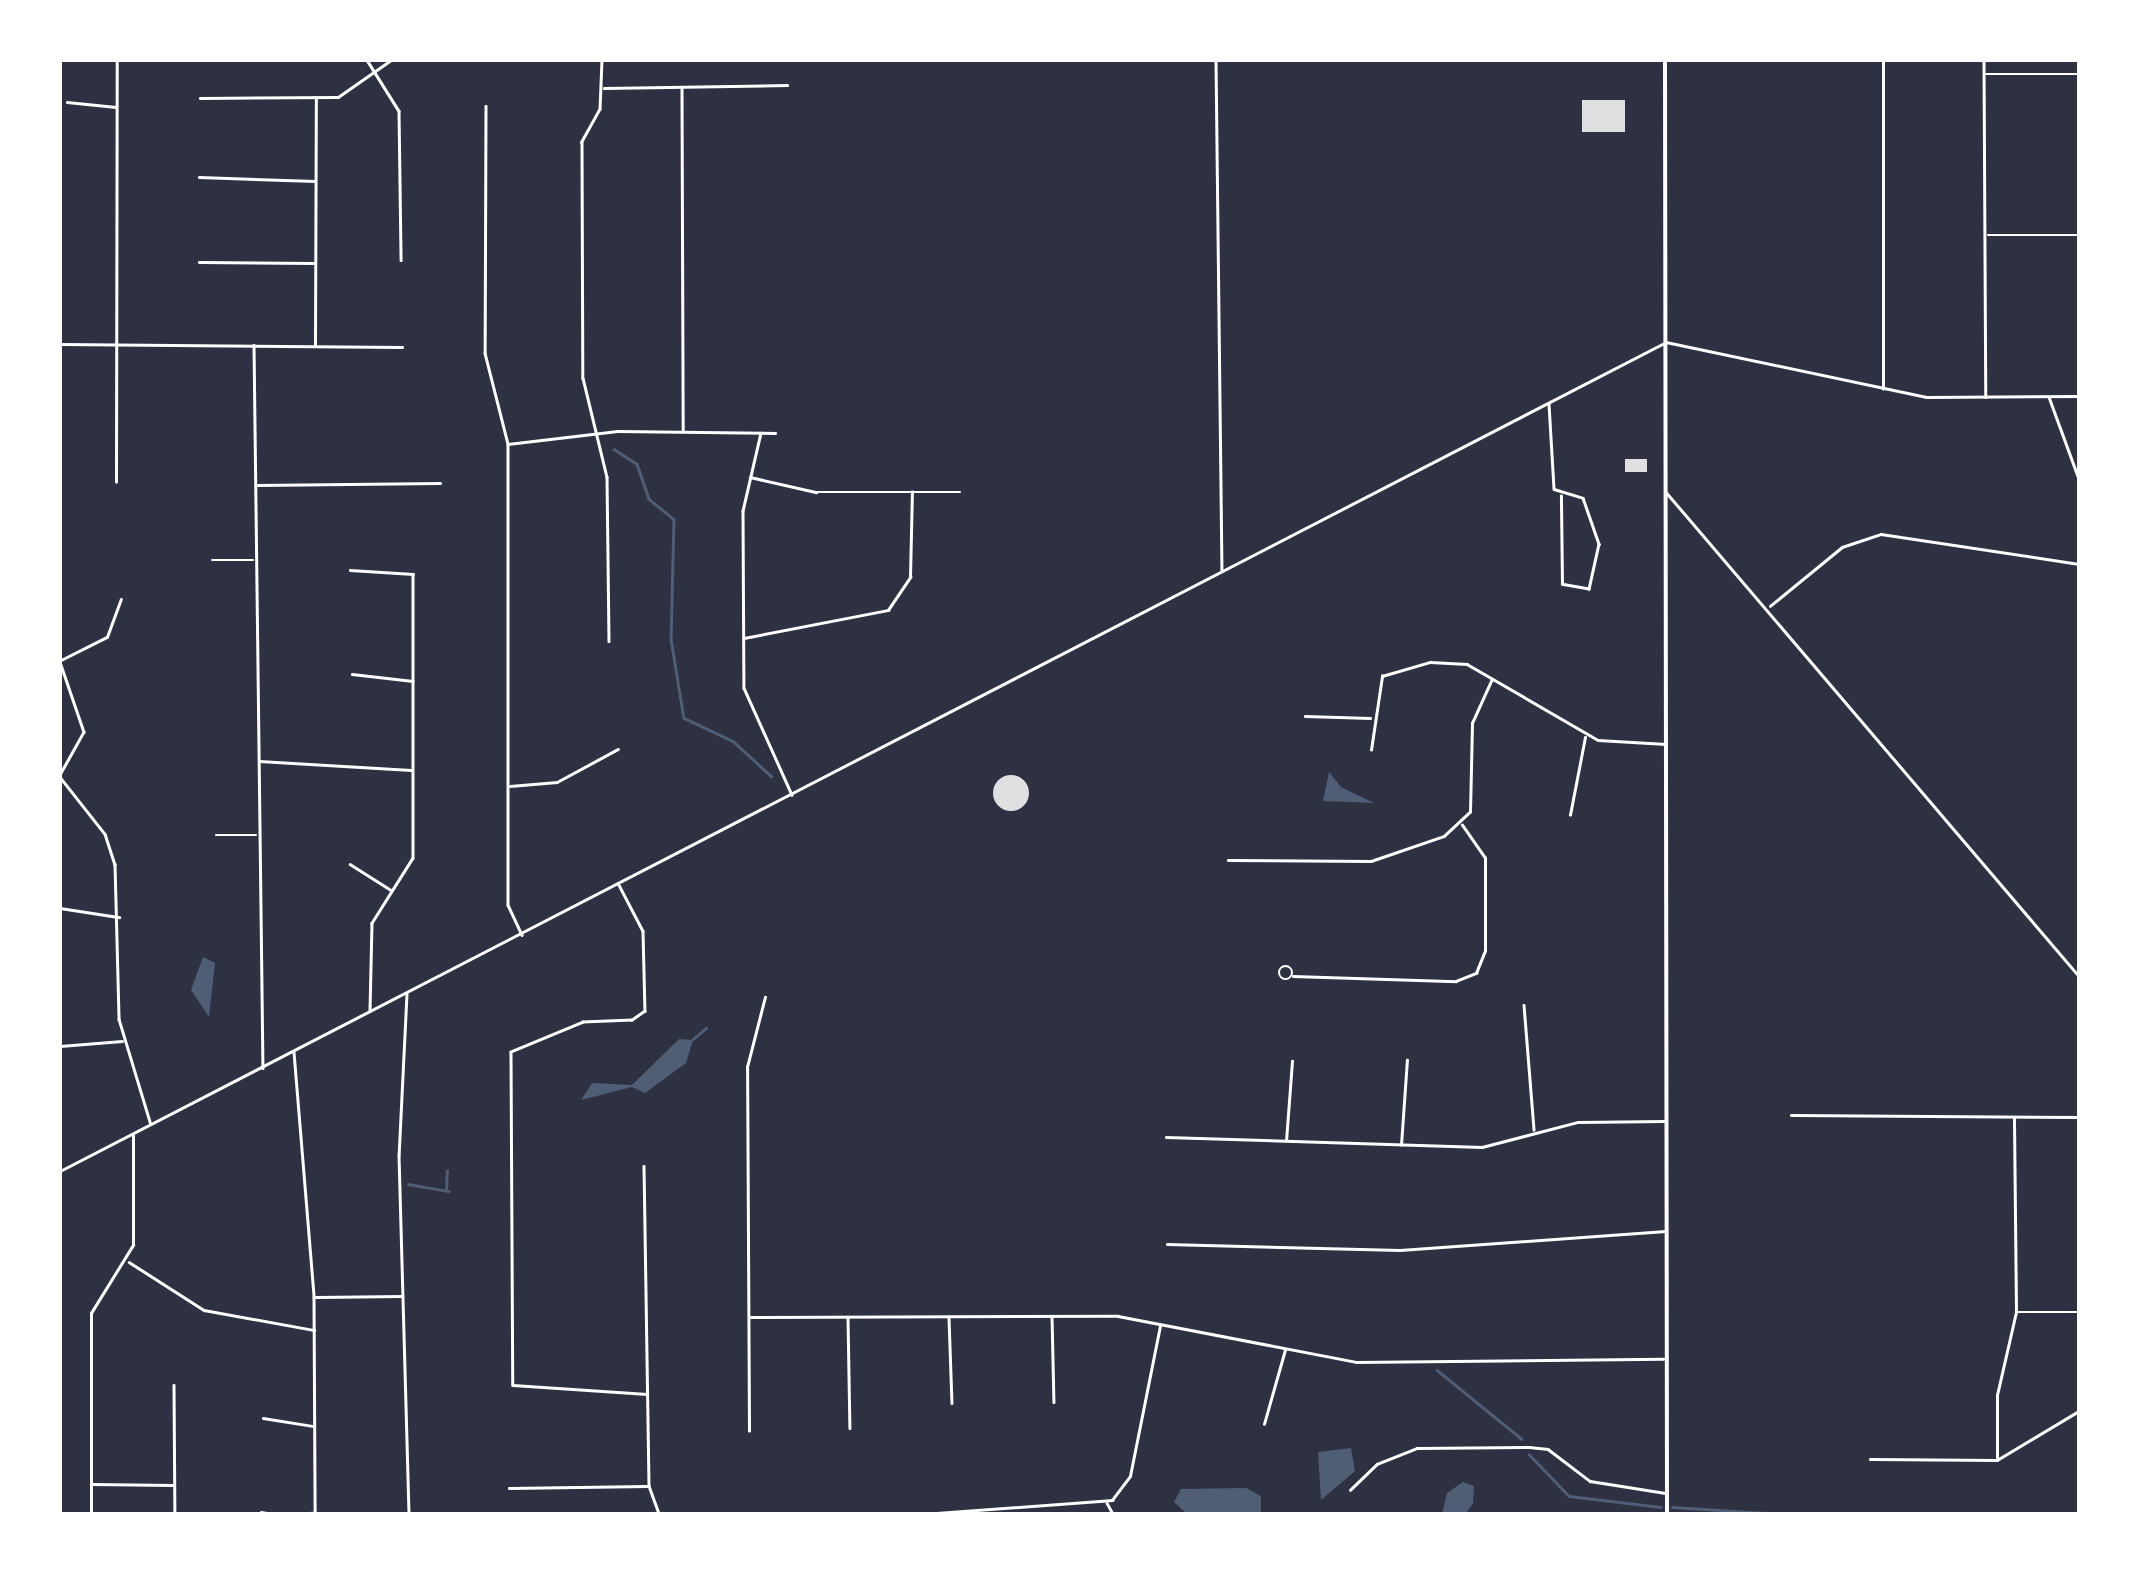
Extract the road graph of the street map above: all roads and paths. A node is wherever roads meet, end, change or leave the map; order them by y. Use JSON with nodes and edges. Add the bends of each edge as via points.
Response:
{"nodes":[{"id":1,"x":116,"y":60,"type":"edge"},
{"id":2,"x":367,"y":60,"type":"edge"},
{"id":3,"x":391,"y":60,"type":"edge"},
{"id":4,"x":602,"y":60,"type":"edge"},
{"id":5,"x":1216,"y":60,"type":"edge"},
{"id":6,"x":1666,"y":60,"type":"edge"},
{"id":7,"x":1883,"y":60,"type":"edge"},
{"id":8,"x":1984,"y":60,"type":"edge"},
{"id":9,"x":377,"y":71,"type":"junction"},
{"id":10,"x":1984,"y":74,"type":"junction"},
{"id":11,"x":2079,"y":74,"type":"edge"},
{"id":12,"x":787,"y":85,"type":"dead end"},
{"id":13,"x":682,"y":87,"type":"junction"},
{"id":14,"x":602,"y":88,"type":"junction"},
{"id":15,"x":200,"y":98,"type":"dead end"},
{"id":16,"x":316,"y":98,"type":"junction"},
{"id":17,"x":67,"y":102,"type":"dead end"},
{"id":18,"x":486,"y":106,"type":"dead end"},
{"id":19,"x":117,"y":107,"type":"junction"},
{"id":20,"x":199,"y":178,"type":"dead end"},
{"id":21,"x":316,"y":181,"type":"junction"},
{"id":22,"x":2079,"y":235,"type":"edge"},
{"id":23,"x":1986,"y":236,"type":"junction"},
{"id":24,"x":402,"y":260,"type":"dead end"},
{"id":25,"x":200,"y":262,"type":"dead end"},
{"id":26,"x":315,"y":263,"type":"junction"},
{"id":27,"x":1666,"y":342,"type":"junction"},
{"id":28,"x":60,"y":344,"type":"edge"},
{"id":29,"x":117,"y":344,"type":"junction"},
{"id":30,"x":254,"y":345,"type":"junction"},
{"id":31,"x":315,"y":345,"type":"junction"},
{"id":32,"x":402,"y":347,"type":"dead end"},
{"id":33,"x":1883,"y":390,"type":"junction"},
{"id":34,"x":2048,"y":396,"type":"junction"},
{"id":35,"x":2079,"y":396,"type":"edge"},
{"id":36,"x":1986,"y":397,"type":"junction"},
{"id":37,"x":1549,"y":402,"type":"junction"},
{"id":38,"x":683,"y":432,"type":"junction"},
{"id":39,"x":761,"y":433,"type":"junction"},
{"id":40,"x":775,"y":433,"type":"dead end"},
{"id":41,"x":597,"y":435,"type":"junction"},
{"id":42,"x":508,"y":444,"type":"junction"},
{"id":43,"x":750,"y":477,"type":"junction"},
{"id":44,"x":2079,"y":478,"type":"edge"},
{"id":45,"x":116,"y":482,"type":"dead end"},
{"id":46,"x":440,"y":482,"type":"dead end"},
{"id":47,"x":254,"y":485,"type":"junction"},
{"id":48,"x":912,"y":492,"type":"junction"},
{"id":49,"x":960,"y":492,"type":"dead end"},
{"id":50,"x":1666,"y":492,"type":"junction"},
{"id":51,"x":1562,"y":496,"type":"junction"},
{"id":52,"x":212,"y":560,"type":"dead end"},
{"id":53,"x":254,"y":560,"type":"junction"},
{"id":54,"x":2079,"y":564,"type":"edge"},
{"id":55,"x":350,"y":570,"type":"dead end"},
{"id":56,"x":1222,"y":571,"type":"junction"},
{"id":57,"x":121,"y":600,"type":"dead end"},
{"id":58,"x":1770,"y":606,"type":"junction"},
{"id":59,"x":744,"y":638,"type":"junction"},
{"id":60,"x":609,"y":641,"type":"dead end"},
{"id":61,"x":60,"y":661,"type":"edge"},
{"id":62,"x":352,"y":674,"type":"dead end"},
{"id":63,"x":1492,"y":679,"type":"junction"},
{"id":64,"x":413,"y":681,"type":"junction"},
{"id":65,"x":1305,"y":716,"type":"dead end"},
{"id":66,"x":1371,"y":718,"type":"junction"},
{"id":67,"x":1586,"y":736,"type":"junction"},
{"id":68,"x":1667,"y":744,"type":"junction"},
{"id":69,"x":618,"y":749,"type":"dead end"},
{"id":70,"x":1371,"y":750,"type":"dead end"},
{"id":71,"x":258,"y":761,"type":"junction"},
{"id":72,"x":413,"y":770,"type":"junction"},
{"id":73,"x":60,"y":776,"type":"edge"},
{"id":74,"x":508,"y":786,"type":"junction"},
{"id":75,"x":792,"y":795,"type":"junction"},
{"id":76,"x":1570,"y":815,"type":"dead end"},
{"id":77,"x":1462,"y":824,"type":"junction"},
{"id":78,"x":216,"y":835,"type":"dead end"},
{"id":79,"x":258,"y":835,"type":"junction"},
{"id":80,"x":1228,"y":860,"type":"dead end"},
{"id":81,"x":350,"y":864,"type":"dead end"},
{"id":82,"x":618,"y":883,"type":"junction"},
{"id":83,"x":393,"y":892,"type":"junction"},
{"id":84,"x":60,"y":908,"type":"edge"},
{"id":85,"x":120,"y":917,"type":"junction"},
{"id":86,"x":522,"y":935,"type":"junction"},
{"id":87,"x":1293,"y":976,"type":"dead end"},
{"id":88,"x":2079,"y":976,"type":"edge"},
{"id":89,"x":407,"y":994,"type":"junction"},
{"id":90,"x":765,"y":997,"type":"dead end"},
{"id":91,"x":1524,"y":1004,"type":"dead end"},
{"id":92,"x":370,"y":1012,"type":"junction"},
{"id":93,"x":122,"y":1041,"type":"junction"},
{"id":94,"x":60,"y":1046,"type":"edge"},
{"id":95,"x":294,"y":1052,"type":"junction"},
{"id":96,"x":1407,"y":1060,"type":"dead end"},
{"id":97,"x":1292,"y":1061,"type":"dead end"},
{"id":98,"x":263,"y":1068,"type":"junction"},
{"id":99,"x":1790,"y":1115,"type":"dead end"},
{"id":100,"x":2079,"y":1117,"type":"edge"},
{"id":101,"x":2014,"y":1118,"type":"junction"},
{"id":102,"x":1666,"y":1121,"type":"junction"},
{"id":103,"x":151,"y":1124,"type":"junction"},
{"id":104,"x":1534,"y":1132,"type":"junction"},
{"id":105,"x":133,"y":1135,"type":"junction"},
{"id":106,"x":1166,"y":1137,"type":"dead end"},
{"id":107,"x":1286,"y":1142,"type":"junction"},
{"id":108,"x":1401,"y":1147,"type":"junction"},
{"id":109,"x":644,"y":1166,"type":"dead end"},
{"id":110,"x":60,"y":1171,"type":"edge"},
{"id":111,"x":1667,"y":1231,"type":"junction"},
{"id":112,"x":1167,"y":1244,"type":"dead end"},
{"id":113,"x":128,"y":1261,"type":"junction"},
{"id":114,"x":402,"y":1296,"type":"junction"},
{"id":115,"x":314,"y":1297,"type":"junction"},
{"id":116,"x":2016,"y":1312,"type":"junction"},
{"id":117,"x":2079,"y":1312,"type":"edge"},
{"id":118,"x":1052,"y":1314,"type":"junction"},
{"id":119,"x":848,"y":1316,"type":"junction"},
{"id":120,"x":950,"y":1316,"type":"junction"},
{"id":121,"x":749,"y":1317,"type":"junction"},
{"id":122,"x":1161,"y":1325,"type":"junction"},
{"id":123,"x":314,"y":1330,"type":"junction"},
{"id":124,"x":1285,"y":1348,"type":"junction"},
{"id":125,"x":1665,"y":1359,"type":"junction"},
{"id":126,"x":174,"y":1385,"type":"dead end"},
{"id":127,"x":647,"y":1394,"type":"junction"},
{"id":128,"x":1054,"y":1402,"type":"dead end"},
{"id":129,"x":952,"y":1403,"type":"dead end"},
{"id":130,"x":2079,"y":1411,"type":"edge"},
{"id":131,"x":263,"y":1418,"type":"dead end"},
{"id":132,"x":1264,"y":1424,"type":"dead end"},
{"id":133,"x":314,"y":1426,"type":"junction"},
{"id":134,"x":850,"y":1428,"type":"dead end"},
{"id":135,"x":749,"y":1431,"type":"dead end"},
{"id":136,"x":1870,"y":1459,"type":"dead end"},
{"id":137,"x":1997,"y":1460,"type":"junction"},
{"id":138,"x":92,"y":1484,"type":"junction"},
{"id":139,"x":175,"y":1485,"type":"junction"},
{"id":140,"x":648,"y":1486,"type":"junction"},
{"id":141,"x":508,"y":1488,"type":"dead end"},
{"id":142,"x":1350,"y":1490,"type":"dead end"},
{"id":143,"x":1667,"y":1493,"type":"junction"},
{"id":144,"x":1107,"y":1502,"type":"junction"},
{"id":145,"x":966,"y":1507,"type":"junction"},
{"id":146,"x":261,"y":1512,"type":"edge"},
{"id":147,"x":91,"y":1514,"type":"edge"},
{"id":148,"x":175,"y":1514,"type":"edge"},
{"id":149,"x":273,"y":1514,"type":"edge"},
{"id":150,"x":291,"y":1514,"type":"edge"},
{"id":151,"x":315,"y":1514,"type":"edge"},
{"id":152,"x":409,"y":1514,"type":"edge"},
{"id":153,"x":659,"y":1514,"type":"edge"},
{"id":154,"x":923,"y":1514,"type":"edge"},
{"id":155,"x":966,"y":1514,"type":"edge"},
{"id":156,"x":1113,"y":1514,"type":"edge"},
{"id":157,"x":1507,"y":1514,"type":"edge"},
{"id":158,"x":1514,"y":1514,"type":"edge"},
{"id":159,"x":1666,"y":1514,"type":"edge"}],
"edges":[{"from":1,"to":19,"type":"street"},
{"from":2,"to":9,"type":"street"},
{"from":3,"to":9,"type":"street"},
{"from":4,"to":14,"type":"street"},
{"from":5,"to":56,"type":"street"},
{"from":6,"to":27,"type":"main road"},
{"from":7,"to":33,"type":"street"},
{"from":8,"to":10,"type":"street"},
{"from":9,"to":16,"type":"street","via":[[338,97]]},
{"from":9,"to":24,"type":"street","via":[[399,111]]},
{"from":10,"to":11,"type":"street"},
{"from":10,"to":23,"type":"street"},
{"from":12,"to":13,"type":"street"},
{"from":13,"to":14,"type":"street"},
{"from":13,"to":38,"type":"street"},
{"from":14,"to":41,"type":"street","via":[[582,142],[583,378]]},
{"from":15,"to":16,"type":"street"},
{"from":16,"to":21,"type":"street"},
{"from":17,"to":19,"type":"street"},
{"from":18,"to":42,"type":"street","via":[[485,352]]},
{"from":19,"to":29,"type":"street"},
{"from":20,"to":21,"type":"street"},
{"from":21,"to":26,"type":"street"},
{"from":22,"to":23,"type":"street"},
{"from":23,"to":36,"type":"street"},
{"from":25,"to":26,"type":"street"},
{"from":26,"to":31,"type":"street"},
{"from":27,"to":33,"type":"street"},
{"from":27,"to":37,"type":"street"},
{"from":27,"to":50,"type":"main road"},
{"from":28,"to":29,"type":"street"},
{"from":29,"to":30,"type":"street"},
{"from":29,"to":45,"type":"street"},
{"from":30,"to":31,"type":"street"},
{"from":30,"to":47,"type":"street"},
{"from":31,"to":32,"type":"street"},
{"from":33,"to":36,"type":"street"},
{"from":34,"to":35,"type":"street"},
{"from":34,"to":36,"type":"street"},
{"from":34,"to":44,"type":"street"},
{"from":37,"to":51,"type":"street","via":[[1550,476]]},
{"from":37,"to":56,"type":"street"},
{"from":38,"to":39,"type":"street"},
{"from":38,"to":41,"type":"street"},
{"from":39,"to":40,"type":"street"},
{"from":39,"to":43,"type":"street"},
{"from":41,"to":42,"type":"street"},
{"from":41,"to":60,"type":"street","via":[[607,477]]},
{"from":42,"to":74,"type":"street"},
{"from":43,"to":48,"type":"street","via":[[816,492]]},
{"from":43,"to":59,"type":"street"},
{"from":46,"to":47,"type":"street"},
{"from":47,"to":53,"type":"street"},
{"from":48,"to":49,"type":"street"},
{"from":48,"to":59,"type":"street","via":[[910,577],[888,610]]},
{"from":50,"to":58,"type":"street"},
{"from":50,"to":68,"type":"main road"},
{"from":51,"to":51,"type":"street","via":[[1583,498],[1599,544],[1589,589],[1562,584]]},
{"from":52,"to":53,"type":"street"},
{"from":53,"to":71,"type":"street"},
{"from":54,"to":58,"type":"street","via":[[1881,534],[1842,547]]},
{"from":55,"to":64,"type":"street","via":[[413,574]]},
{"from":56,"to":75,"type":"street"},
{"from":57,"to":61,"type":"street","via":[[107,637]]},
{"from":58,"to":88,"type":"street"},
{"from":59,"to":75,"type":"street","via":[[749,708]]},
{"from":61,"to":73,"type":"street","via":[[84,732]]},
{"from":62,"to":64,"type":"street"},
{"from":63,"to":66,"type":"street","via":[[1467,664],[1398,665],[1373,692]]},
{"from":63,"to":67,"type":"street"},
{"from":63,"to":77,"type":"street","via":[[1472,723],[1472,804]]},
{"from":64,"to":72,"type":"street"},
{"from":65,"to":66,"type":"street"},
{"from":66,"to":70,"type":"street"},
{"from":67,"to":68,"type":"street"},
{"from":67,"to":76,"type":"street","via":[[1572,766]]},
{"from":68,"to":102,"type":"main road"},
{"from":69,"to":74,"type":"street","via":[[557,782]]},
{"from":71,"to":72,"type":"street"},
{"from":71,"to":79,"type":"street"},
{"from":72,"to":83,"type":"street","via":[[413,858]]},
{"from":73,"to":85,"type":"street","via":[[104,834]]},
{"from":74,"to":86,"type":"street","via":[[508,905]]},
{"from":75,"to":82,"type":"street"},
{"from":77,"to":80,"type":"street","via":[[1388,858]]},
{"from":77,"to":87,"type":"street","via":[[1485,858],[1485,951],[1476,973],[1456,981]]},
{"from":78,"to":79,"type":"street"},
{"from":79,"to":98,"type":"street"},
{"from":81,"to":83,"type":"street"},
{"from":82,"to":86,"type":"street"},
{"from":82,"to":127,"type":"street","via":[[643,931],[645,1011],[632,1020],[582,1022],[511,1052],[513,1385]]},
{"from":83,"to":92,"type":"street","via":[[370,933]]},
{"from":84,"to":85,"type":"street"},
{"from":85,"to":93,"type":"street"},
{"from":86,"to":89,"type":"street"},
{"from":89,"to":92,"type":"street"},
{"from":89,"to":114,"type":"street"},
{"from":90,"to":121,"type":"street","via":[[747,1067]]},
{"from":91,"to":104,"type":"street"},
{"from":92,"to":95,"type":"street"},
{"from":93,"to":94,"type":"street"},
{"from":93,"to":103,"type":"street"},
{"from":95,"to":98,"type":"street"},
{"from":95,"to":115,"type":"street"},
{"from":96,"to":108,"type":"street"},
{"from":97,"to":107,"type":"street"},
{"from":98,"to":103,"type":"street"},
{"from":99,"to":101,"type":"street"},
{"from":100,"to":101,"type":"street"},
{"from":101,"to":116,"type":"street"},
{"from":102,"to":104,"type":"street"},
{"from":102,"to":111,"type":"main road"},
{"from":103,"to":105,"type":"street"},
{"from":104,"to":108,"type":"street","via":[[1482,1147]]},
{"from":105,"to":110,"type":"street"},
{"from":105,"to":113,"type":"street"},
{"from":106,"to":107,"type":"street"},
{"from":107,"to":108,"type":"street"},
{"from":109,"to":127,"type":"street"},
{"from":111,"to":112,"type":"street","via":[[1400,1250]]},
{"from":111,"to":125,"type":"main road"},
{"from":113,"to":123,"type":"street","via":[[204,1310]]},
{"from":113,"to":138,"type":"street","via":[[91,1313]]},
{"from":114,"to":115,"type":"street"},
{"from":114,"to":152,"type":"street"},
{"from":115,"to":123,"type":"street"},
{"from":116,"to":117,"type":"street"},
{"from":116,"to":137,"type":"street","via":[[1997,1395]]},
{"from":118,"to":120,"type":"street"},
{"from":118,"to":122,"type":"street"},
{"from":118,"to":128,"type":"street"},
{"from":119,"to":120,"type":"street"},
{"from":119,"to":121,"type":"street"},
{"from":119,"to":134,"type":"street"},
{"from":120,"to":129,"type":"street"},
{"from":121,"to":135,"type":"street"},
{"from":122,"to":124,"type":"street"},
{"from":122,"to":144,"type":"street","via":[[1130,1476]]},
{"from":123,"to":133,"type":"street"},
{"from":124,"to":125,"type":"street","via":[[1356,1362]]},
{"from":124,"to":132,"type":"street"},
{"from":125,"to":143,"type":"main road"},
{"from":126,"to":139,"type":"street"},
{"from":127,"to":140,"type":"street"},
{"from":130,"to":137,"type":"street"},
{"from":131,"to":133,"type":"street"},
{"from":133,"to":151,"type":"street"},
{"from":136,"to":137,"type":"street"},
{"from":138,"to":139,"type":"street"},
{"from":138,"to":147,"type":"street"},
{"from":139,"to":148,"type":"street"},
{"from":140,"to":141,"type":"street"},
{"from":140,"to":153,"type":"street"},
{"from":142,"to":143,"type":"street","via":[[1377,1464],[1417,1448],[1529,1447],[1548,1449],[1590,1481]]},
{"from":143,"to":159,"type":"main road"},
{"from":144,"to":145,"type":"street"},
{"from":144,"to":156,"type":"street"},
{"from":145,"to":154,"type":"street"},
{"from":145,"to":155,"type":"street"},
{"from":146,"to":149,"type":"street"},
{"from":150,"to":151,"type":"street"},
{"from":157,"to":158,"type":"street"}]}
